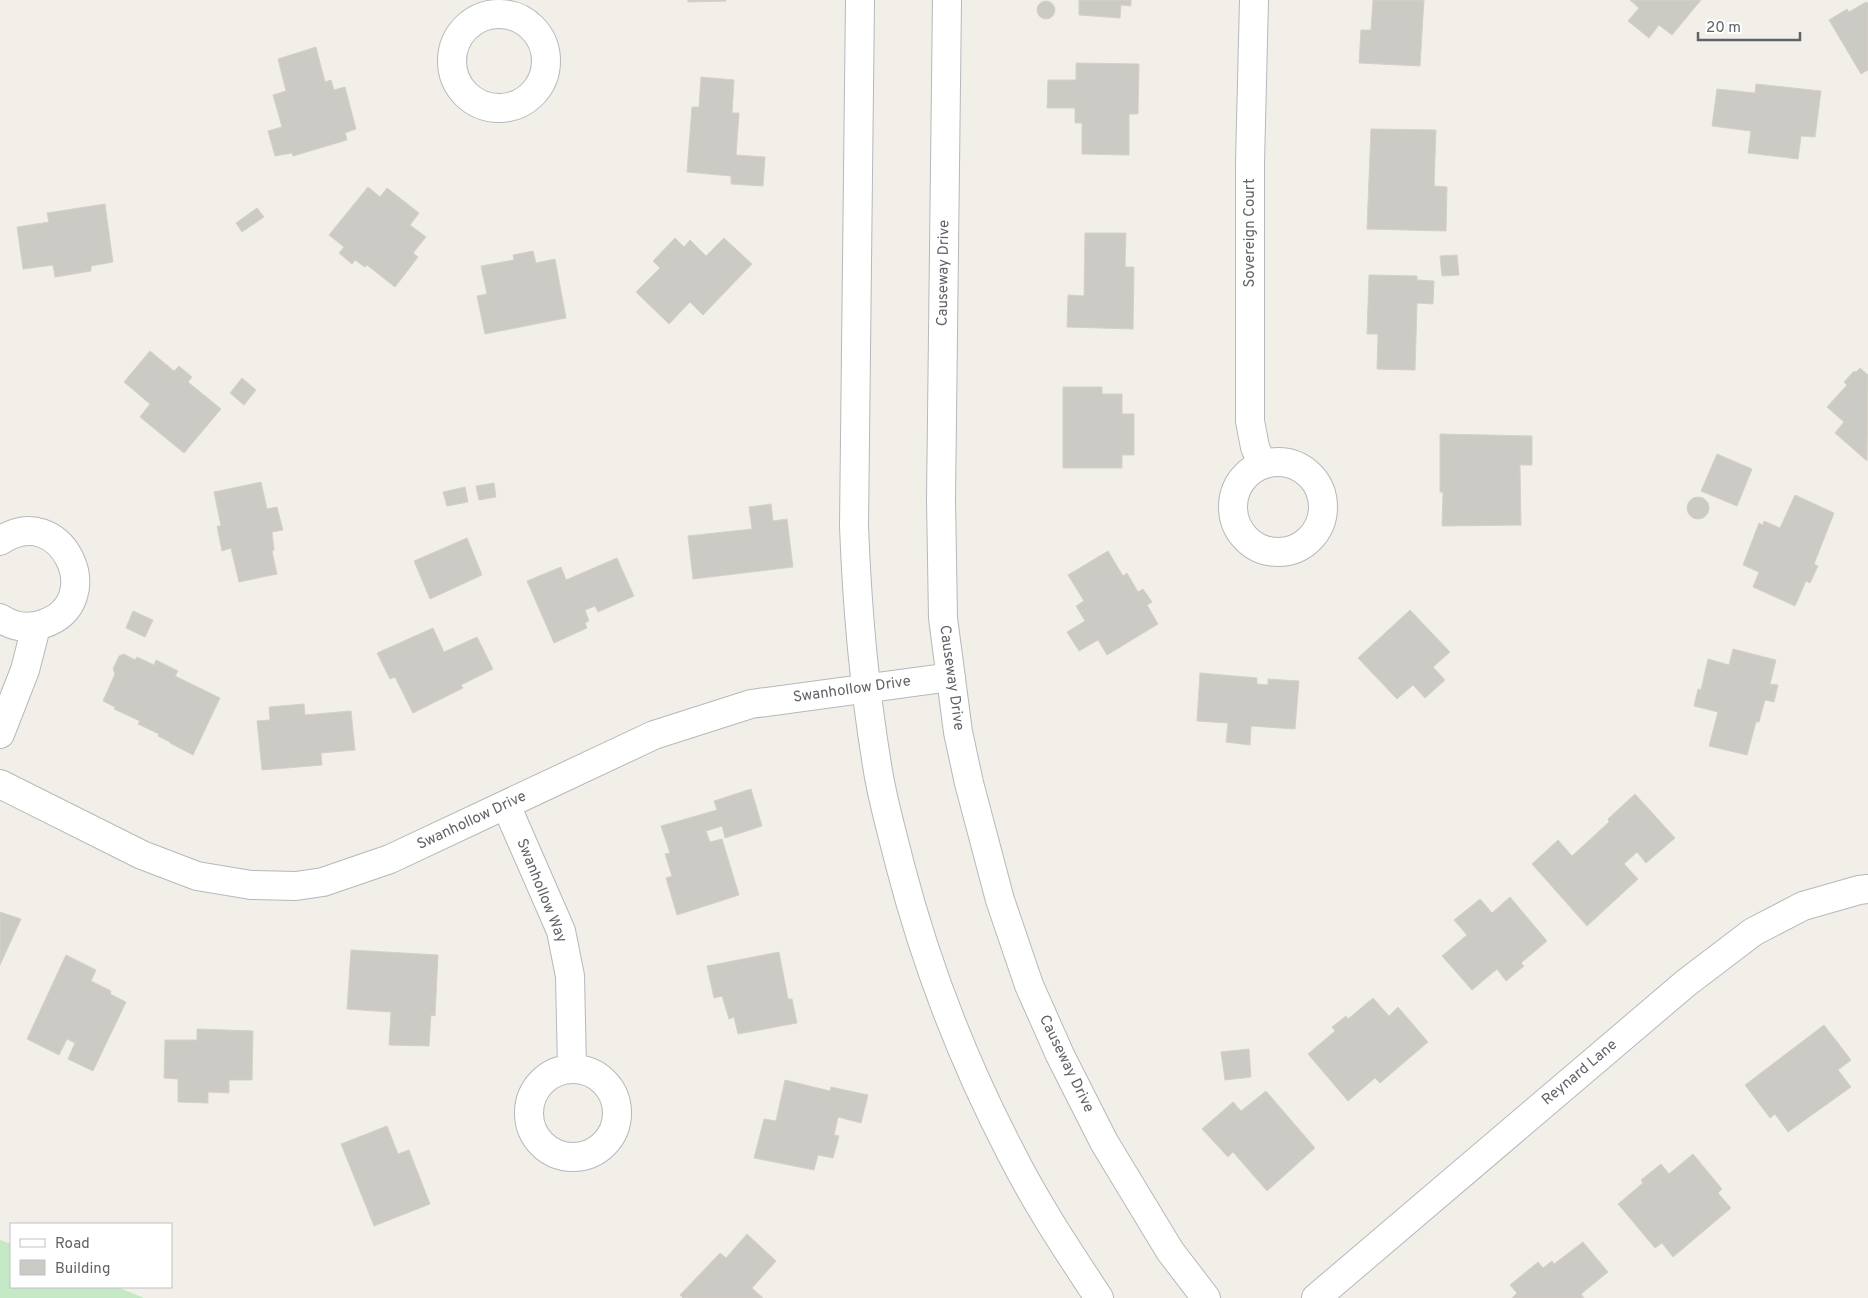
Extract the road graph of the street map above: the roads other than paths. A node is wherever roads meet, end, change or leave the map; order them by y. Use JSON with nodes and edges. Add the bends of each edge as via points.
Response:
{"nodes":[{"id":1,"x":860,"y":0,"type":"edge"},
{"id":2,"x":947,"y":0,"type":"edge"},
{"id":3,"x":1254,"y":0,"type":"edge"},
{"id":4,"x":1262,"y":465,"type":"dead end"},
{"id":5,"x":0,"y":541,"type":"edge"},
{"id":6,"x":0,"y":618,"type":"edge"},
{"id":7,"x":36,"y":627,"type":"junction"},
{"id":8,"x":951,"y":677,"type":"junction"},
{"id":9,"x":867,"y":688,"type":"junction"},
{"id":10,"x":0,"y":734,"type":"edge"},
{"id":11,"x":0,"y":784,"type":"edge"},
{"id":12,"x":506,"y":805,"type":"junction"},
{"id":13,"x":1868,"y":889,"type":"edge"},
{"id":14,"x":572,"y":1068,"type":"dead end"},
{"id":15,"x":1098,"y":1298,"type":"edge"},
{"id":16,"x":1206,"y":1298,"type":"edge"},
{"id":17,"x":1316,"y":1298,"type":"edge"}],
"edges":[{"from":1,"to":9,"type":"street","via":[[854,526],[857,603]]},
{"from":2,"to":8,"type":"street","name":"Causeway Drive","via":[[941,500],[943,618]]},
{"from":3,"to":4,"type":"street","name":"Sovereign Court","via":[[1250,422]]},
{"from":5,"to":7,"type":"street","via":[[21,532],[36,532],[62,545],[71,558],[76,572],[71,601],[62,614]]},
{"from":6,"to":7,"type":"street","via":[[20,627]]},
{"from":7,"to":10,"type":"street","via":[[25,670]]},
{"from":8,"to":9,"type":"street","name":"Swanhollow Drive"},
{"from":8,"to":16,"type":"street","name":"Causeway Drive","via":[[968,783],[1000,900],[1029,985],[1104,1142],[1170,1250]]},
{"from":9,"to":12,"type":"street","name":"Swanhollow Drive","via":[[751,704],[716,715],[654,736]]},
{"from":9,"to":15,"type":"street","via":[[886,810],[914,919],[937,987],[972,1074],[1011,1155]]},
{"from":11,"to":12,"type":"street","name":"Swanhollow Drive","via":[[142,855],[197,876],[251,885],[296,886],[323,882],[390,859]]},
{"from":12,"to":14,"type":"street","name":"Swanhollow Way","via":[[561,931],[570,976]]},
{"from":13,"to":17,"type":"street","name":"Reynard Lane","via":[[1803,906],[1753,932],[1686,982]]}]}
